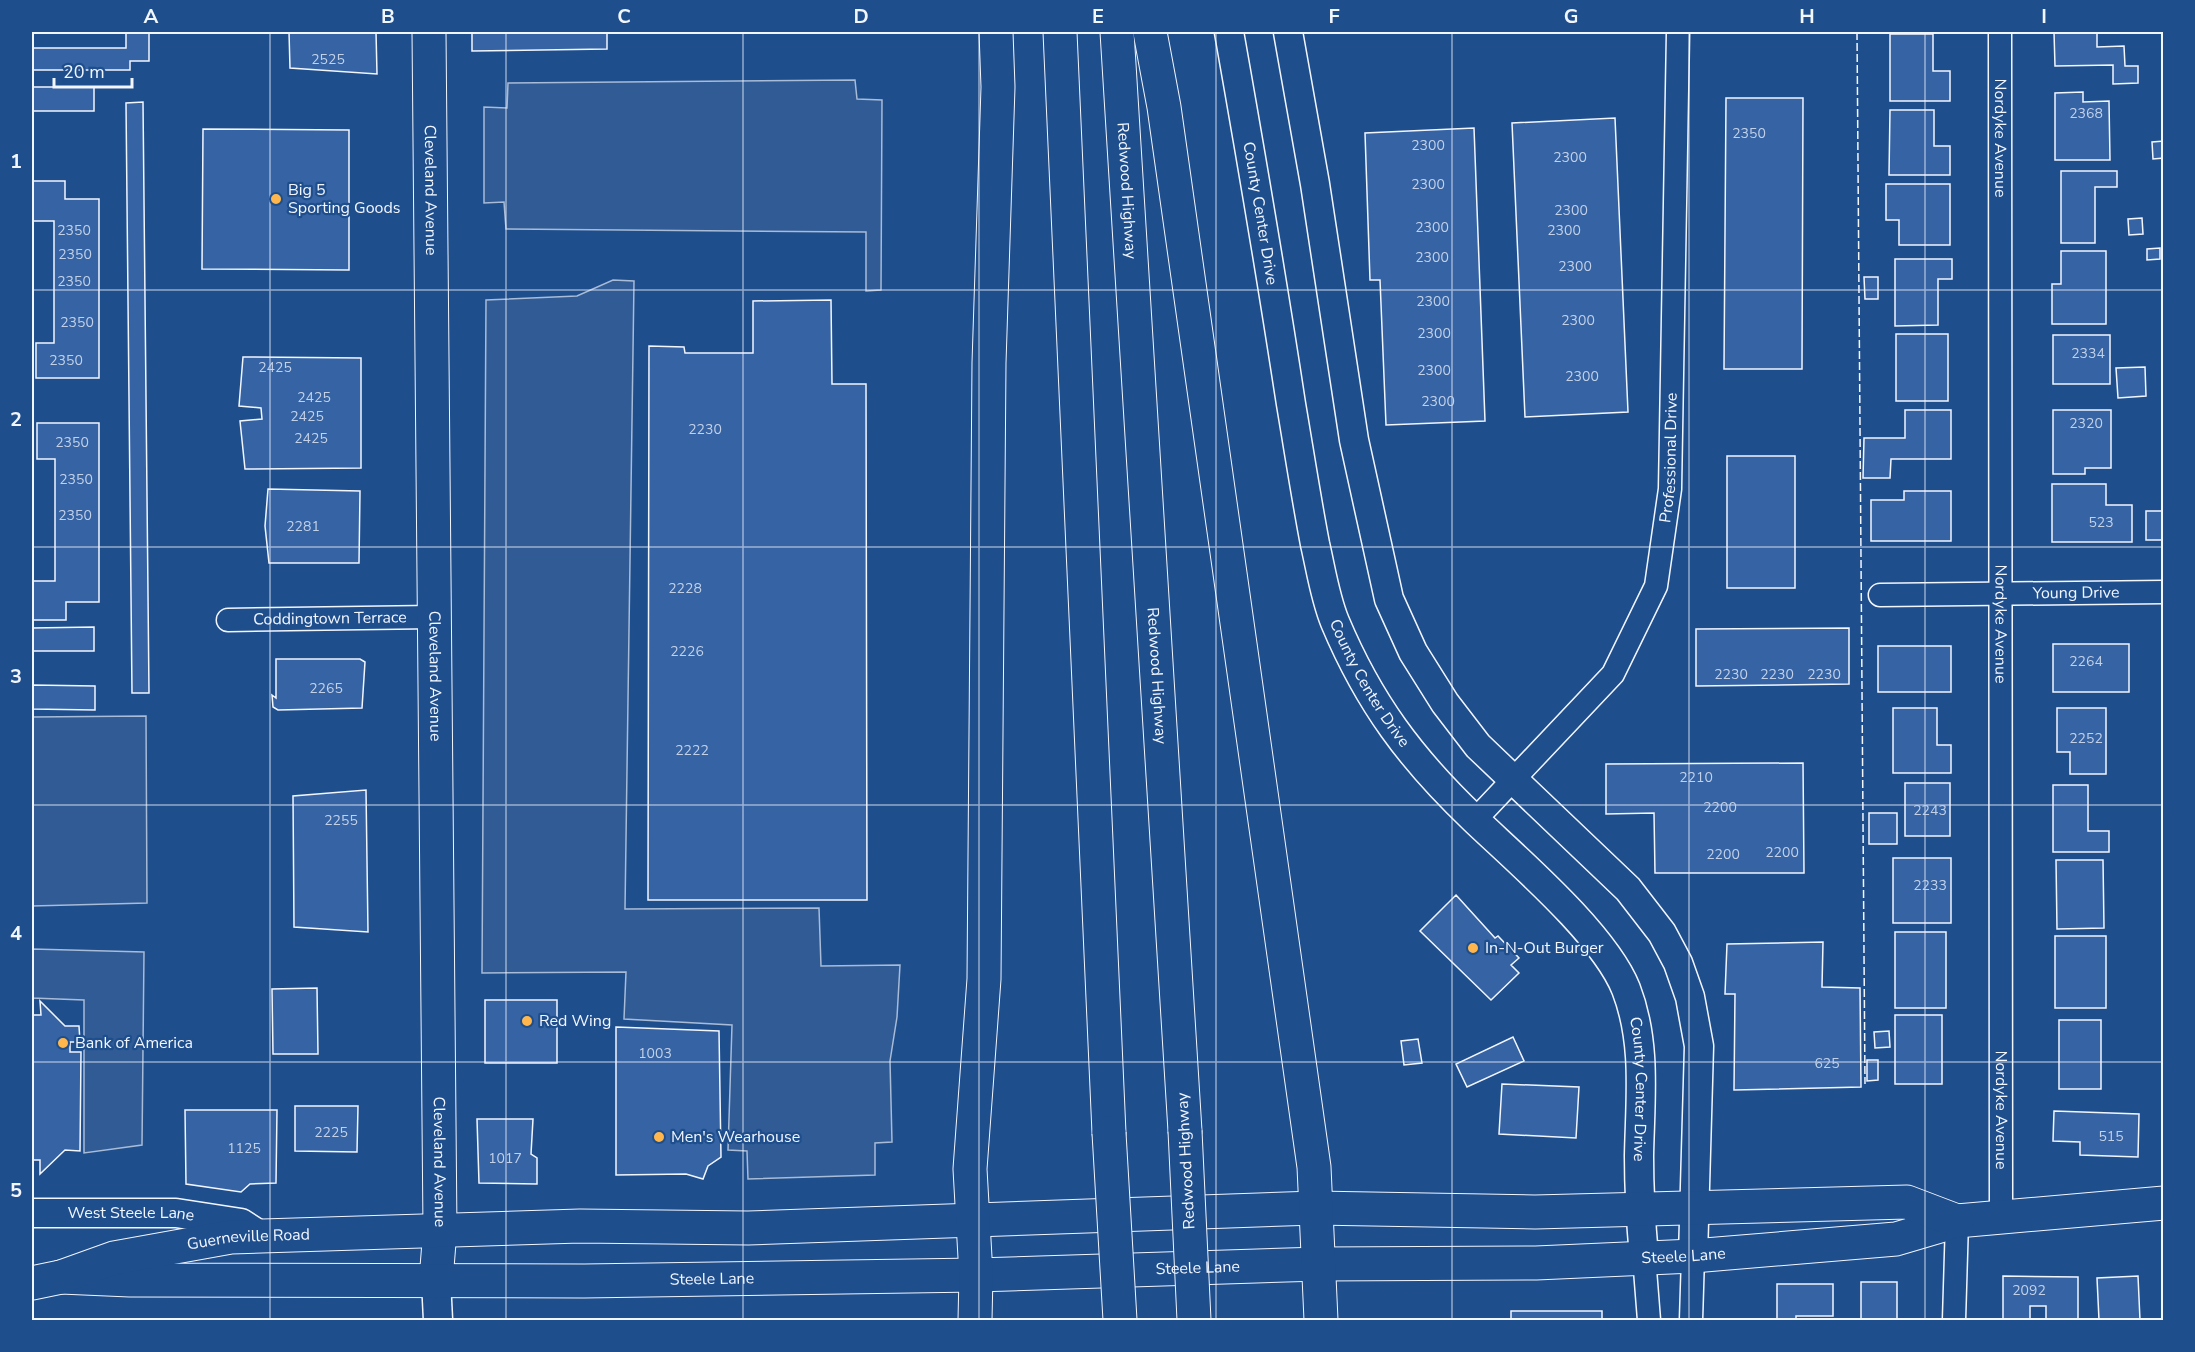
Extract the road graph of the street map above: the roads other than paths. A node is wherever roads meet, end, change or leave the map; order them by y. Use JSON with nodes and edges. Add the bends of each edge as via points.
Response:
{"nodes":[{"id":1,"x":429,"y":32,"type":"edge"},
{"id":2,"x":996,"y":32,"type":"edge"},
{"id":3,"x":1060,"y":32,"type":"edge"},
{"id":4,"x":1117,"y":32,"type":"edge"},
{"id":5,"x":1150,"y":32,"type":"edge"},
{"id":6,"x":1229,"y":32,"type":"edge"},
{"id":7,"x":1288,"y":32,"type":"edge"},
{"id":8,"x":1678,"y":32,"type":"edge"},
{"id":9,"x":2000,"y":32,"type":"edge"},
{"id":10,"x":2001,"y":592,"type":"junction"},
{"id":11,"x":2163,"y":592,"type":"edge"},
{"id":12,"x":1880,"y":595,"type":"dead end"},
{"id":13,"x":433,"y":617,"type":"junction"},
{"id":14,"x":228,"y":620,"type":"dead end"},
{"id":15,"x":1515,"y":781,"type":"junction"},
{"id":16,"x":1475,"y":820,"type":"junction"},
{"id":17,"x":2163,"y":1203,"type":"edge"},
{"id":18,"x":1315,"y":1208,"type":"junction"},
{"id":19,"x":1694,"y":1208,"type":"junction"},
{"id":20,"x":1640,"y":1210,"type":"junction"},
{"id":21,"x":32,"y":1213,"type":"edge"},
{"id":22,"x":2001,"y":1217,"type":"junction"},
{"id":23,"x":973,"y":1219,"type":"junction"},
{"id":24,"x":1957,"y":1221,"type":"junction"},
{"id":25,"x":440,"y":1230,"type":"junction"},
{"id":26,"x":261,"y":1236,"type":"junction"},
{"id":27,"x":1693,"y":1256,"type":"junction"},
{"id":28,"x":1644,"y":1257,"type":"junction"},
{"id":29,"x":1320,"y":1264,"type":"junction"},
{"id":30,"x":976,"y":1275,"type":"junction"},
{"id":31,"x":46,"y":1280,"type":"edge"},
{"id":32,"x":436,"y":1280,"type":"junction"},
{"id":33,"x":438,"y":1320,"type":"edge"},
{"id":34,"x":975,"y":1320,"type":"edge"},
{"id":35,"x":1120,"y":1320,"type":"edge"},
{"id":36,"x":1194,"y":1320,"type":"edge"},
{"id":37,"x":1321,"y":1320,"type":"edge"},
{"id":38,"x":1649,"y":1320,"type":"edge"},
{"id":39,"x":1691,"y":1320,"type":"edge"},
{"id":40,"x":1954,"y":1320,"type":"edge"}],
"edges":[{"from":1,"to":13,"type":"main road","name":"Cleveland Avenue"},
{"from":2,"to":23,"type":"main road","via":[[984,979],[970,1169]]},
{"from":3,"to":35,"type":"main road","bridge":true},
{"from":4,"to":36,"type":"main road","name":"Redwood Highway","bridge":true},
{"from":5,"to":18,"type":"main road","via":[[1164,107],[1314,1167]]},
{"from":6,"to":16,"type":"street","name":"County Center Drive","via":[[1296,449],[1334,619],[1362,679],[1397,736]]},
{"from":7,"to":15,"type":"street","via":[[1354,440],[1389,599],[1413,652],[1445,703],[1478,746]]},
{"from":8,"to":15,"type":"street","name":"Professional Drive","via":[[1670,489],[1656,586],[1613,674]]},
{"from":9,"to":10,"type":"street","name":"Nordyke Avenue"},
{"from":10,"to":11,"type":"street","name":"Young Drive"},
{"from":10,"to":12,"type":"street","name":"Young Drive"},
{"from":10,"to":22,"type":"street","name":"Nordyke Avenue"},
{"from":13,"to":14,"type":"street","name":"Coddingtown Terrace"},
{"from":13,"to":25,"type":"main road","name":"Cleveland Avenue"},
{"from":15,"to":16,"type":"street","name":"Professional Drive"},
{"from":15,"to":19,"type":"street","via":[[1628,889],[1662,933],[1678,963],[1690,997],[1699,1046]]},
{"from":16,"to":20,"type":"street","name":"County Center Drive","via":[[1588,933],[1625,986],[1641,1051]]},
{"from":17,"to":22,"type":"main road","name":"Steele Lane"},
{"from":18,"to":20,"type":"main road","name":"Steele Lane"},
{"from":18,"to":23,"type":"main road","name":"Steele Lane"},
{"from":18,"to":29,"type":"main road"},
{"from":19,"to":20,"type":"main road","name":"Steele Lane"},
{"from":19,"to":24,"type":"main road","name":"Steele Lane","via":[[1907,1202]]},
{"from":19,"to":27,"type":"street"},
{"from":20,"to":28,"type":"street","name":"County Center Drive"},
{"from":21,"to":26,"type":"street","name":"West Steele Lane","via":[[176,1213],[242,1223]]},
{"from":22,"to":24,"type":"main road","name":"Steele Lane"},
{"from":23,"to":25,"type":"main road","name":"Steele Lane","via":[[748,1228],[580,1226]]},
{"from":23,"to":30,"type":"main road"},
{"from":24,"to":27,"type":"main road","name":"Steele Lane","via":[[1896,1239]]},
{"from":24,"to":40,"type":"street"},
{"from":25,"to":26,"type":"main road","name":"Guerneville Road"},
{"from":25,"to":32,"type":"main road","name":"Cleveland Avenue"},
{"from":26,"to":31,"type":"main road","name":"Guerneville Road","via":[[231,1237],[114,1258]]},
{"from":27,"to":28,"type":"main road","name":"Steele Lane"},
{"from":27,"to":39,"type":"street"},
{"from":28,"to":29,"type":"main road","name":"Steele Lane","via":[[1536,1263]]},
{"from":28,"to":38,"type":"street"},
{"from":29,"to":30,"type":"main road","name":"Steele Lane"},
{"from":29,"to":37,"type":"main road"},
{"from":30,"to":32,"type":"main road","name":"Steele Lane"},
{"from":30,"to":34,"type":"main road"},
{"from":31,"to":32,"type":"main road","name":"Guerneville Road"},
{"from":32,"to":33,"type":"street","name":"Cleveland Avenue"}]}
